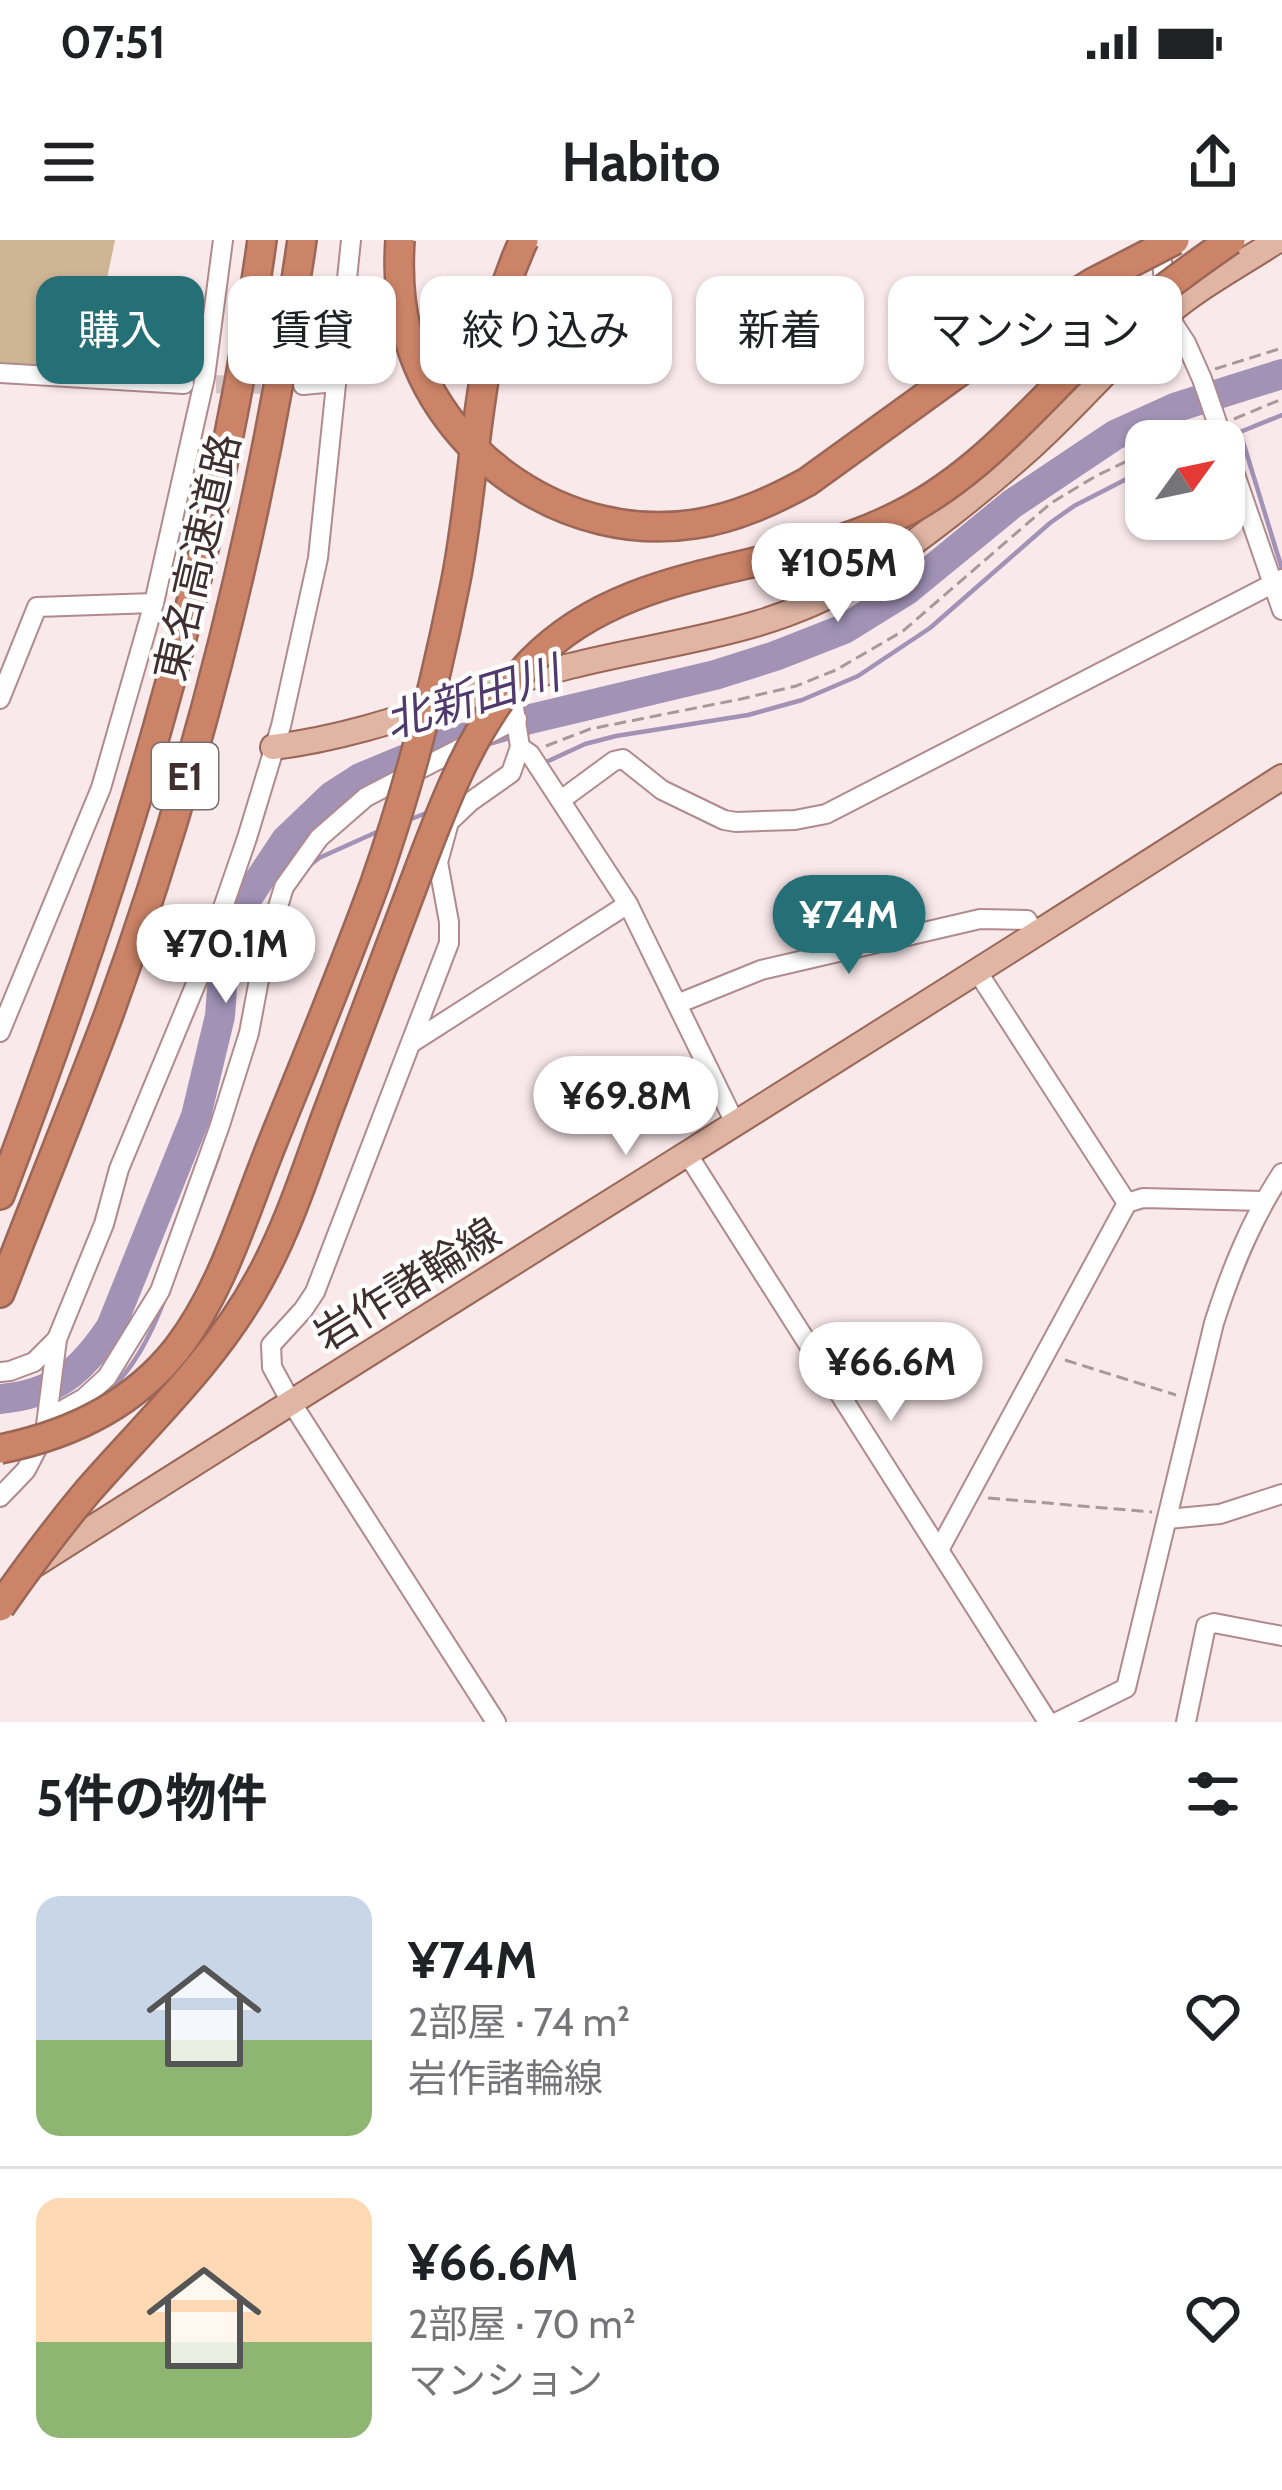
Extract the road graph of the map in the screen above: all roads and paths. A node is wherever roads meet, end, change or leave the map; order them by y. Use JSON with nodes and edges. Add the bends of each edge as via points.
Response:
{"nodes":[{"id":1,"x":223,"y":240,"type":"edge"},
{"id":2,"x":262,"y":240,"type":"edge"},
{"id":3,"x":302,"y":240,"type":"edge"},
{"id":4,"x":351,"y":240,"type":"edge"},
{"id":5,"x":400,"y":240,"type":"edge"},
{"id":6,"x":524,"y":240,"type":"edge"},
{"id":7,"x":1160,"y":240,"type":"edge"},
{"id":8,"x":1175,"y":240,"type":"edge"},
{"id":9,"x":1231,"y":240,"type":"edge"},
{"id":10,"x":1278,"y":240,"type":"edge"},
{"id":11,"x":347,"y":276,"type":"edge"},
{"id":12,"x":1163,"y":276,"type":"edge"},
{"id":13,"x":1182,"y":304,"type":"edge"},
{"id":14,"x":1182,"y":337,"type":"edge"},
{"id":15,"x":1282,"y":348,"type":"edge"},
{"id":16,"x":0,"y":373,"type":"edge"},
{"id":17,"x":36,"y":375,"type":"edge"},
{"id":18,"x":1201,"y":376,"type":"junction"},
{"id":19,"x":314,"y":384,"type":"edge"},
{"id":20,"x":335,"y":384,"type":"edge"},
{"id":21,"x":1096,"y":384,"type":"edge"},
{"id":22,"x":303,"y":385,"type":"tunnel mouth"},
{"id":23,"x":1125,"y":462,"type":"edge"},
{"id":24,"x":1278,"y":581,"type":"edge"},
{"id":25,"x":154,"y":603,"type":"junction"},
{"id":26,"x":1282,"y":610,"type":"edge"},
{"id":27,"x":510,"y":682,"type":"junction"},
{"id":28,"x":0,"y":699,"type":"edge"},
{"id":29,"x":517,"y":720,"type":"junction"},
{"id":30,"x":273,"y":747,"type":"junction"},
{"id":31,"x":524,"y":749,"type":"junction"},
{"id":32,"x":1282,"y":777,"type":"edge"},
{"id":33,"x":561,"y":800,"type":"junction"},
{"id":34,"x":628,"y":904,"type":"junction"},
{"id":35,"x":1036,"y":935,"type":"junction"},
{"id":36,"x":977,"y":971,"type":"junction"},
{"id":37,"x":677,"y":1004,"type":"junction"},
{"id":38,"x":0,"y":1031,"type":"edge"},
{"id":39,"x":413,"y":1042,"type":"junction"},
{"id":40,"x":736,"y":1125,"type":"junction"},
{"id":41,"x":688,"y":1155,"type":"junction"},
{"id":42,"x":1282,"y":1173,"type":"edge"},
{"id":43,"x":0,"y":1195,"type":"edge"},
{"id":44,"x":1264,"y":1201,"type":"junction"},
{"id":45,"x":1126,"y":1203,"type":"junction"},
{"id":46,"x":0,"y":1293,"type":"edge"},
{"id":47,"x":57,"y":1339,"type":"junction"},
{"id":48,"x":1045,"y":1354,"type":"junction"},
{"id":49,"x":0,"y":1372,"type":"edge"},
{"id":50,"x":1195,"y":1401,"type":"junction"},
{"id":51,"x":291,"y":1402,"type":"junction"},
{"id":52,"x":48,"y":1418,"type":"junction"},
{"id":53,"x":0,"y":1449,"type":"edge"},
{"id":54,"x":1282,"y":1494,"type":"edge"},
{"id":55,"x":968,"y":1496,"type":"junction"},
{"id":56,"x":0,"y":1497,"type":"edge"},
{"id":57,"x":1168,"y":1516,"type":"junction"},
{"id":58,"x":939,"y":1550,"type":"junction"},
{"id":59,"x":0,"y":1587,"type":"edge"},
{"id":60,"x":0,"y":1606,"type":"edge"},
{"id":61,"x":1282,"y":1636,"type":"edge"},
{"id":62,"x":496,"y":1722,"type":"edge"},
{"id":63,"x":1053,"y":1722,"type":"edge"},
{"id":64,"x":1186,"y":1722,"type":"edge"}],
"edges":[{"from":1,"to":25,"type":"street","via":[[205,377]]},
{"from":2,"to":43,"type":"highway","name":"東名高速道路","number":"E1","via":[[227,449],[167,700],[82,974]]},
{"from":3,"to":46,"type":"highway","name":"東名高速道路","number":"E1","via":[[268,441],[211,688],[110,1012]]},
{"from":4,"to":11,"type":"street"},
{"from":5,"to":8,"type":"highway","bridge":true,"via":[[407,335],[458,432],[546,502],[659,527],[732,515],[807,482],[1023,326]]},
{"from":6,"to":53,"type":"highway","bridge":true,"via":[[498,310],[460,562],[414,755],[375,882],[232,1246],[195,1323],[125,1400]]},
{"from":7,"to":12,"type":"street"},
{"from":9,"to":60,"type":"highway","bridge":true,"via":[[1111,333],[992,452],[926,501],[855,535],[609,605],[530,664],[483,726],[434,828],[260,1279],[191,1378],[89,1490]]},
{"from":10,"to":13,"type":"main road"},
{"from":14,"to":18,"type":"street"},
{"from":15,"to":18,"type":"path"},
{"from":16,"to":17,"type":"street"},
{"from":18,"to":24,"type":"street"},
{"from":19,"to":22,"type":"street"},
{"from":20,"to":30,"type":"street","via":[[318,558]]},
{"from":21,"to":27,"type":"main road","via":[[949,514],[824,598],[711,638]]},
{"from":23,"to":31,"type":"path","via":[[1052,502],[917,620],[836,670]]},
{"from":24,"to":26,"type":"street"},
{"from":24,"to":33,"type":"street","via":[[826,814],[724,820],[623,760]]},
{"from":25,"to":28,"type":"street","via":[[37,607]]},
{"from":25,"to":38,"type":"street","via":[[101,788]]},
{"from":27,"to":29,"type":"street"},
{"from":27,"to":30,"type":"main road","via":[[368,729]]},
{"from":29,"to":31,"type":"street"},
{"from":29,"to":52,"type":"street","via":[[366,797],[319,838],[284,887],[249,1033],[160,1292],[107,1377]]},
{"from":30,"to":47,"type":"street","via":[[219,924]]},
{"from":31,"to":33,"type":"street"},
{"from":31,"to":39,"type":"street","via":[[511,773],[448,822],[438,862],[449,943]]},
{"from":32,"to":35,"type":"main road","name":"岩作諸輪線"},
{"from":33,"to":34,"type":"street"},
{"from":34,"to":37,"type":"street"},
{"from":34,"to":39,"type":"street"},
{"from":35,"to":36,"type":"main road","name":"岩作諸輪線"},
{"from":35,"to":37,"type":"street","via":[[1027,920],[980,919],[760,970]]},
{"from":36,"to":40,"type":"main road","name":"岩作諸輪線"},
{"from":36,"to":45,"type":"street"},
{"from":37,"to":40,"type":"street"},
{"from":39,"to":51,"type":"street","via":[[315,1292],[271,1345],[272,1367]]},
{"from":40,"to":41,"type":"main road","name":"岩作諸輪線"},
{"from":41,"to":51,"type":"main road","name":"岩作諸輪線"},
{"from":41,"to":58,"type":"street"},
{"from":42,"to":44,"type":"street"},
{"from":44,"to":45,"type":"street"},
{"from":44,"to":50,"type":"street","via":[[1233,1266]]},
{"from":45,"to":48,"type":"street"},
{"from":47,"to":49,"type":"street","via":[[34,1362]]},
{"from":47,"to":52,"type":"street"},
{"from":48,"to":50,"type":"path"},
{"from":48,"to":55,"type":"street"},
{"from":50,"to":57,"type":"street"},
{"from":51,"to":59,"type":"main road","name":"岩作諸輪線"},
{"from":51,"to":62,"type":"street"},
{"from":52,"to":56,"type":"street","via":[[26,1470]]},
{"from":54,"to":57,"type":"street","via":[[1220,1514]]},
{"from":55,"to":57,"type":"path"},
{"from":55,"to":58,"type":"street"},
{"from":57,"to":63,"type":"street","via":[[1126,1688]]},
{"from":58,"to":63,"type":"street"},
{"from":61,"to":64,"type":"street","via":[[1206,1626]]}]}
